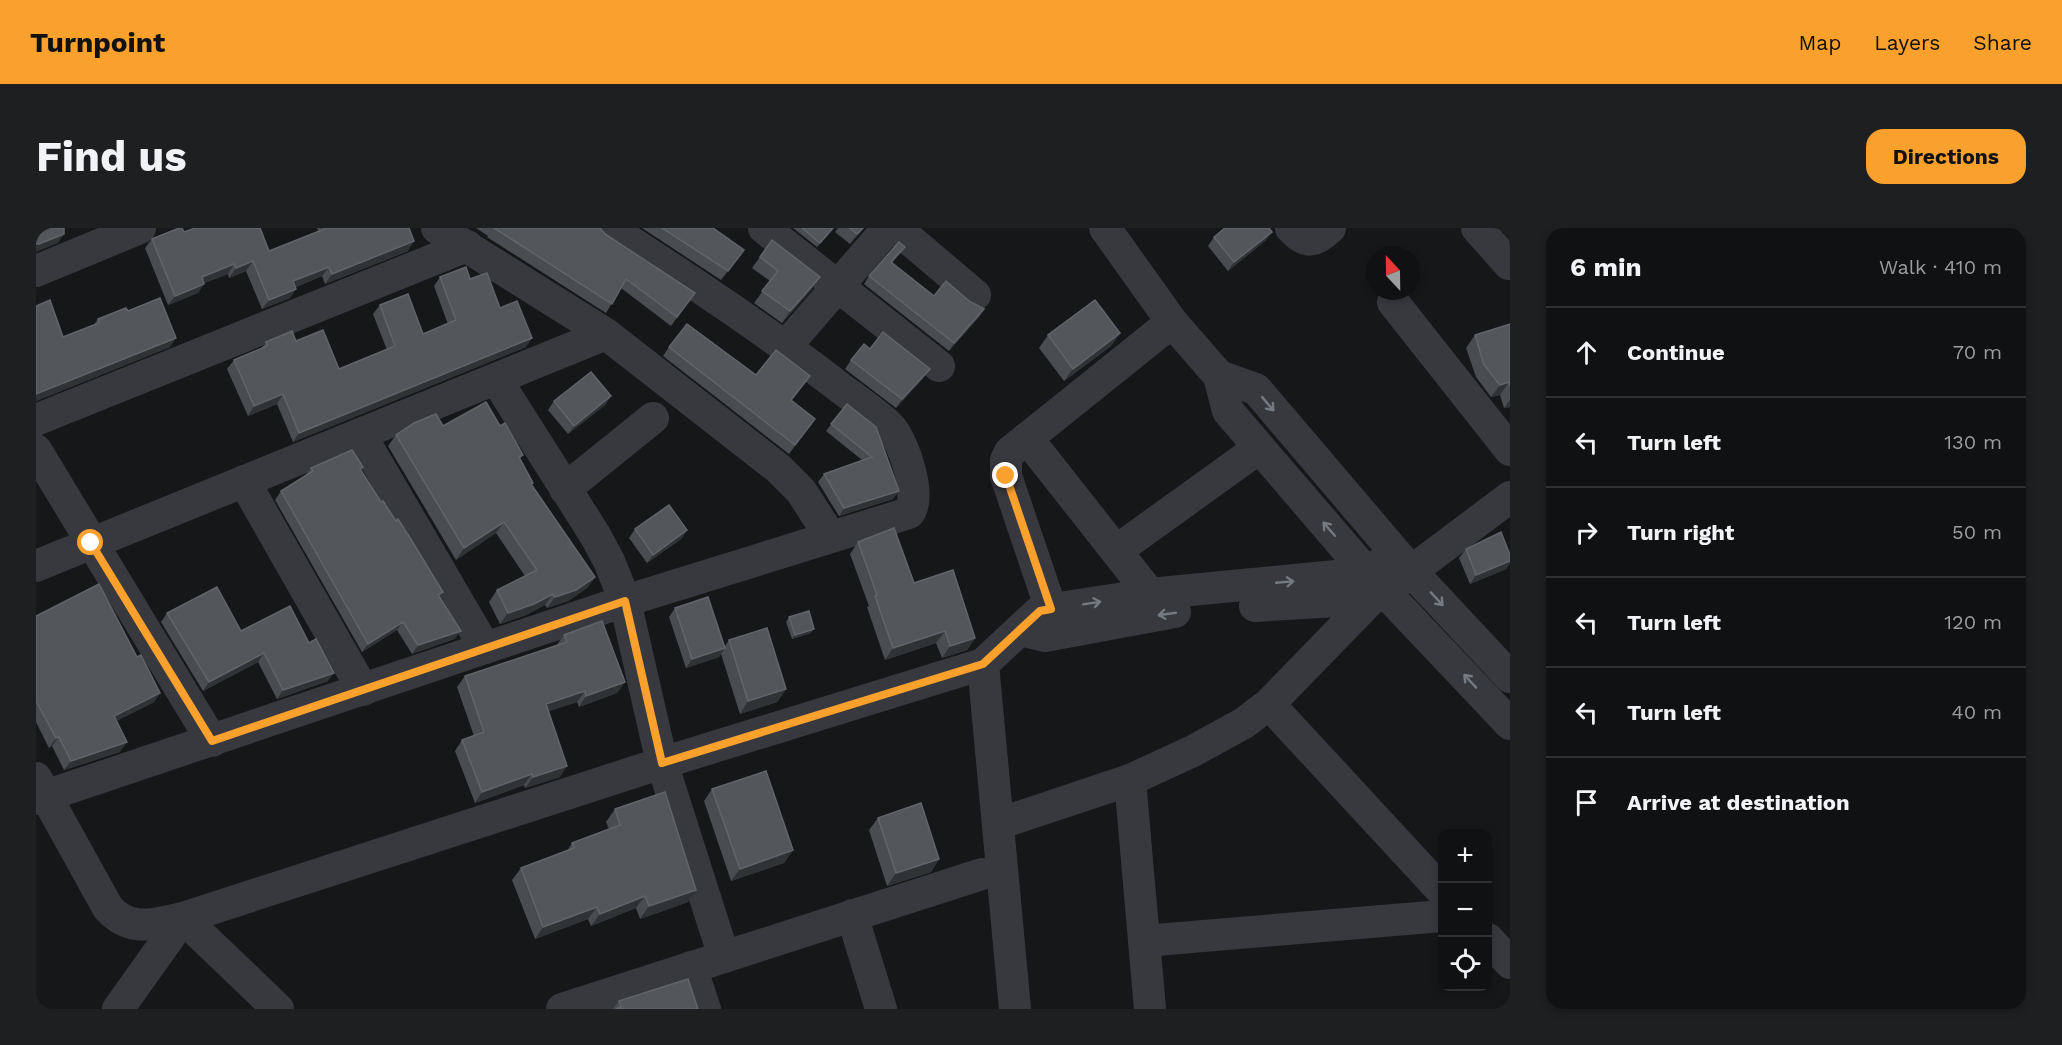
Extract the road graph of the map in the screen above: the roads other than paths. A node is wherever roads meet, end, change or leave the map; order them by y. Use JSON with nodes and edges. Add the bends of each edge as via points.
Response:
{"nodes":[{"id":1,"x":140,"y":228,"type":"edge"},
{"id":2,"x":437,"y":228,"type":"edge"},
{"id":3,"x":888,"y":228,"type":"edge"},
{"id":4,"x":896,"y":228,"type":"edge"},
{"id":5,"x":1105,"y":228,"type":"edge"},
{"id":6,"x":1291,"y":228,"type":"edge"},
{"id":7,"x":1330,"y":228,"type":"edge"},
{"id":8,"x":1477,"y":228,"type":"edge"},
{"id":9,"x":771,"y":230,"type":"edge"},
{"id":10,"x":619,"y":231,"type":"edge"},
{"id":11,"x":467,"y":246,"type":"junction"},
{"id":12,"x":1509,"y":264,"type":"edge"},
{"id":13,"x":36,"y":271,"type":"edge"},
{"id":14,"x":838,"y":286,"type":"junction"},
{"id":15,"x":975,"y":295,"type":"dead end"},
{"id":16,"x":1393,"y":302,"type":"dead end"},
{"id":17,"x":1172,"y":322,"type":"junction"},
{"id":18,"x":606,"y":334,"type":"junction"},
{"id":19,"x":786,"y":346,"type":"junction"},
{"id":20,"x":939,"y":366,"type":"dead end"},
{"id":21,"x":1219,"y":376,"type":"junction"},
{"id":22,"x":496,"y":379,"type":"junction"},
{"id":23,"x":653,"y":417,"type":"dead end"},
{"id":24,"x":36,"y":420,"type":"edge"},
{"id":25,"x":360,"y":434,"type":"junction"},
{"id":26,"x":1504,"y":434,"type":"edge"},
{"id":27,"x":1027,"y":438,"type":"junction"},
{"id":28,"x":1258,"y":448,"type":"junction"},
{"id":29,"x":36,"y":450,"type":"edge"},
{"id":30,"x":244,"y":481,"type":"junction"},
{"id":31,"x":565,"y":489,"type":"junction"},
{"id":32,"x":1510,"y":497,"type":"edge"},
{"id":33,"x":830,"y":536,"type":"junction"},
{"id":34,"x":91,"y":543,"type":"junction"},
{"id":35,"x":1116,"y":552,"type":"junction"},
{"id":36,"x":1403,"y":562,"type":"junction"},
{"id":37,"x":36,"y":566,"type":"edge"},
{"id":38,"x":1375,"y":588,"type":"junction"},
{"id":39,"x":1150,"y":594,"type":"junction"},
{"id":40,"x":625,"y":601,"type":"junction"},
{"id":41,"x":1051,"y":609,"type":"junction"},
{"id":42,"x":1020,"y":630,"type":"junction"},
{"id":43,"x":485,"y":648,"type":"junction"},
{"id":44,"x":983,"y":664,"type":"junction"},
{"id":45,"x":1510,"y":677,"type":"edge"},
{"id":46,"x":363,"y":690,"type":"junction"},
{"id":47,"x":1269,"y":704,"type":"junction"},
{"id":48,"x":1510,"y":724,"type":"edge"},
{"id":49,"x":212,"y":741,"type":"junction"},
{"id":50,"x":662,"y":763,"type":"junction"},
{"id":51,"x":1130,"y":780,"type":"junction"},
{"id":52,"x":39,"y":791,"type":"edge"},
{"id":53,"x":998,"y":824,"type":"junction"},
{"id":54,"x":982,"y":874,"type":"dead end"},
{"id":55,"x":1438,"y":886,"type":"edge"},
{"id":56,"x":852,"y":915,"type":"junction"},
{"id":57,"x":1438,"y":916,"type":"edge"},
{"id":58,"x":183,"y":918,"type":"junction"},
{"id":59,"x":1144,"y":941,"type":"junction"},
{"id":60,"x":1492,"y":943,"type":"edge"},
{"id":61,"x":724,"y":957,"type":"junction"},
{"id":62,"x":1510,"y":963,"type":"edge"},
{"id":63,"x":691,"y":967,"type":"junction"},
{"id":64,"x":571,"y":1008,"type":"edge"},
{"id":65,"x":118,"y":1009,"type":"edge"},
{"id":66,"x":278,"y":1009,"type":"edge"},
{"id":67,"x":705,"y":1009,"type":"edge"},
{"id":68,"x":881,"y":1009,"type":"edge"},
{"id":69,"x":1015,"y":1009,"type":"edge"},
{"id":70,"x":1150,"y":1009,"type":"edge"}],
"edges":[{"from":1,"to":13,"type":"street"},
{"from":2,"to":11,"type":"street"},
{"from":3,"to":14,"type":"street"},
{"from":4,"to":15,"type":"street"},
{"from":5,"to":17,"type":"street"},
{"from":6,"to":7,"type":"street","via":[[1299,238],[1309,241]]},
{"from":8,"to":12,"type":"street"},
{"from":9,"to":14,"type":"street"},
{"from":10,"to":19,"type":"street"},
{"from":11,"to":18,"type":"street"},
{"from":11,"to":24,"type":"street"},
{"from":14,"to":19,"type":"street"},
{"from":14,"to":20,"type":"street"},
{"from":16,"to":26,"type":"street"},
{"from":17,"to":21,"type":"street"},
{"from":17,"to":27,"type":"street"},
{"from":18,"to":22,"type":"street"},
{"from":18,"to":33,"type":"street","via":[[790,478]]},
{"from":19,"to":33,"type":"street","via":[[890,427],[903,449],[915,494],[909,513]]},
{"from":21,"to":28,"type":"street","via":[[1228,411]]},
{"from":21,"to":36,"type":"street","one_way":true,"via":[[1256,389]]},
{"from":22,"to":25,"type":"street"},
{"from":22,"to":31,"type":"street"},
{"from":23,"to":31,"type":"street"},
{"from":25,"to":30,"type":"street"},
{"from":25,"to":43,"type":"street"},
{"from":27,"to":35,"type":"street"},
{"from":27,"to":41,"type":"street","via":[[1010,452],[1006,476]]},
{"from":28,"to":35,"type":"street"},
{"from":38,"to":28,"type":"street","one_way":true},
{"from":29,"to":34,"type":"street"},
{"from":30,"to":34,"type":"street"},
{"from":30,"to":46,"type":"street"},
{"from":31,"to":40,"type":"street","via":[[609,561]]},
{"from":32,"to":36,"type":"street"},
{"from":33,"to":40,"type":"street"},
{"from":34,"to":37,"type":"street"},
{"from":34,"to":49,"type":"street"},
{"from":35,"to":39,"type":"street"},
{"from":36,"to":38,"type":"street"},
{"from":36,"to":45,"type":"street","one_way":true},
{"from":39,"to":38,"type":"street","one_way":true},
{"from":38,"to":42,"type":"street","one_way":true,"via":[[1148,616],[1045,636]]},
{"from":38,"to":47,"type":"street"},
{"from":48,"to":38,"type":"street","one_way":true},
{"from":41,"to":39,"type":"street","one_way":true},
{"from":40,"to":43,"type":"street"},
{"from":40,"to":50,"type":"street"},
{"from":41,"to":42,"type":"street","via":[[1040,611]]},
{"from":42,"to":44,"type":"street"},
{"from":43,"to":46,"type":"street"},
{"from":44,"to":50,"type":"street"},
{"from":44,"to":53,"type":"street"},
{"from":46,"to":49,"type":"street"},
{"from":47,"to":51,"type":"street","via":[[1223,736]]},
{"from":47,"to":55,"type":"street"},
{"from":49,"to":52,"type":"street"},
{"from":50,"to":58,"type":"street"},
{"from":50,"to":61,"type":"street"},
{"from":51,"to":53,"type":"street"},
{"from":51,"to":59,"type":"street"},
{"from":52,"to":58,"type":"street","via":[[116,916],[126,923],[147,925]]},
{"from":53,"to":69,"type":"street"},
{"from":54,"to":56,"type":"street"},
{"from":56,"to":61,"type":"street"},
{"from":56,"to":68,"type":"street"},
{"from":57,"to":59,"type":"street"},
{"from":58,"to":65,"type":"street"},
{"from":58,"to":66,"type":"street"},
{"from":59,"to":70,"type":"street"},
{"from":60,"to":62,"type":"street"},
{"from":61,"to":63,"type":"street"},
{"from":63,"to":64,"type":"street"},
{"from":63,"to":67,"type":"street"}]}
